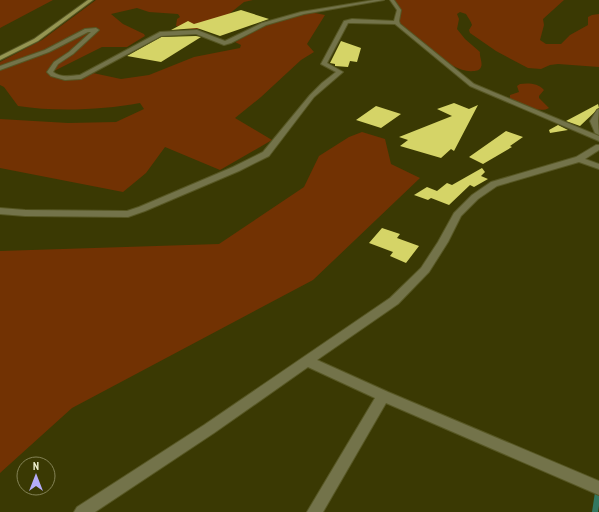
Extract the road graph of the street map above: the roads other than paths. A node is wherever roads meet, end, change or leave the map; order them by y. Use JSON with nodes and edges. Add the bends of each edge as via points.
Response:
{"nodes":[{"id":1,"x":91,"y":0,"type":"edge"},
{"id":2,"x":382,"y":0,"type":"edge"},
{"id":3,"x":392,"y":0,"type":"edge"},
{"id":4,"x":396,"y":23,"type":"junction"},
{"id":5,"x":0,"y":58,"type":"edge"},
{"id":6,"x":0,"y":68,"type":"edge"},
{"id":7,"x":599,"y":111,"type":"edge"},
{"id":8,"x":599,"y":132,"type":"edge"},
{"id":9,"x":599,"y":138,"type":"edge"},
{"id":10,"x":599,"y":147,"type":"edge"},
{"id":11,"x":580,"y":160,"type":"junction"},
{"id":12,"x":599,"y":167,"type":"edge"},
{"id":13,"x":0,"y":211,"type":"edge"},
{"id":14,"x":306,"y":361,"type":"junction"},
{"id":15,"x":382,"y":396,"type":"junction"},
{"id":16,"x":594,"y":486,"type":"edge"},
{"id":17,"x":82,"y":512,"type":"edge"},
{"id":18,"x":315,"y":512,"type":"edge"}],
"edges":[{"from":1,"to":5,"type":"main road","via":[[36,40]]},
{"from":2,"to":6,"type":"street","via":[[296,15],[264,24],[224,43],[197,32],[160,34],[76,78],[53,75],[50,72],[56,63],[96,30],[87,30],[47,51]]},
{"from":3,"to":4,"type":"street","via":[[399,12]]},
{"from":4,"to":9,"type":"street","via":[[472,85]]},
{"from":4,"to":13,"type":"street","via":[[346,22],[324,64],[340,72],[312,96],[266,154],[236,169],[128,214]]},
{"from":7,"to":8,"type":"street","via":[[594,121]]},
{"from":10,"to":11,"type":"street"},
{"from":11,"to":12,"type":"street"},
{"from":11,"to":14,"type":"street","via":[[494,184],[457,215],[425,270],[394,301]]},
{"from":14,"to":15,"type":"street"},
{"from":14,"to":17,"type":"street","via":[[209,429]]},
{"from":15,"to":16,"type":"street"},
{"from":15,"to":18,"type":"street"}]}
